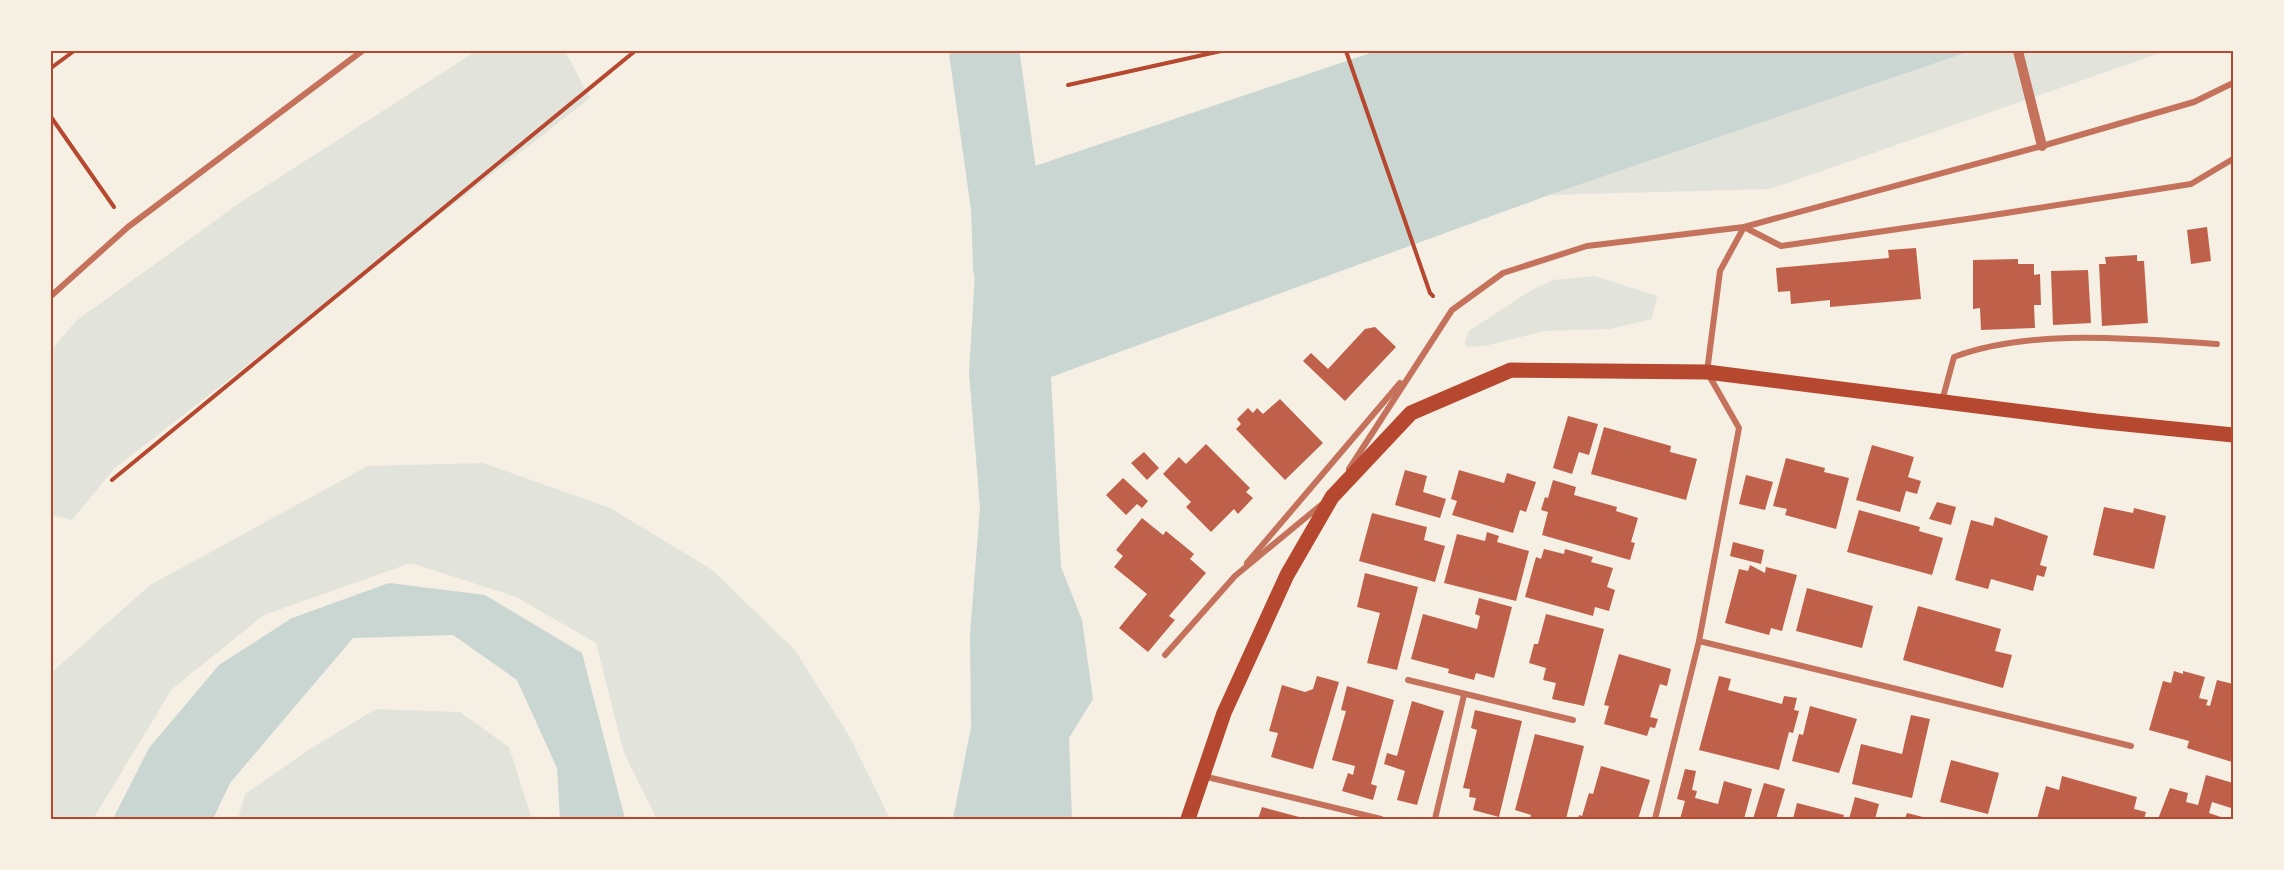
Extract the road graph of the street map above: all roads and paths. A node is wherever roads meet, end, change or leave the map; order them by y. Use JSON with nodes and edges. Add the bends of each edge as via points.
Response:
{"nodes":[{"id":1,"x":74,"y":51,"type":"edge"},
{"id":2,"x":362,"y":51,"type":"edge"},
{"id":3,"x":635,"y":51,"type":"edge"},
{"id":4,"x":1221,"y":51,"type":"edge"},
{"id":5,"x":1347,"y":51,"type":"edge"},
{"id":6,"x":2018,"y":51,"type":"edge"},
{"id":7,"x":51,"y":68,"type":"edge"},
{"id":8,"x":2233,"y":83,"type":"edge"},
{"id":9,"x":1068,"y":85,"type":"dead end"},
{"id":10,"x":51,"y":117,"type":"edge"},
{"id":11,"x":2042,"y":146,"type":"junction"},
{"id":12,"x":2233,"y":159,"type":"edge"},
{"id":13,"x":1744,"y":226,"type":"junction"},
{"id":14,"x":128,"y":227,"type":"junction"},
{"id":15,"x":1430,"y":293,"type":"dead end"},
{"id":16,"x":51,"y":296,"type":"edge"},
{"id":17,"x":2217,"y":344,"type":"dead end"},
{"id":18,"x":1416,"y":365,"type":"junction"},
{"id":19,"x":1707,"y":372,"type":"junction"},
{"id":20,"x":1941,"y":402,"type":"junction"},
{"id":21,"x":2233,"y":435,"type":"edge"},
{"id":22,"x":112,"y":480,"type":"dead end"},
{"id":23,"x":1332,"y":497,"type":"junction"},
{"id":24,"x":1235,"y":576,"type":"junction"},
{"id":25,"x":1699,"y":641,"type":"junction"},
{"id":26,"x":1165,"y":655,"type":"dead end"},
{"id":27,"x":1408,"y":680,"type":"dead end"},
{"id":28,"x":1464,"y":694,"type":"junction"},
{"id":29,"x":1573,"y":720,"type":"dead end"},
{"id":30,"x":2131,"y":746,"type":"dead end"},
{"id":31,"x":1202,"y":776,"type":"junction"},
{"id":32,"x":1188,"y":819,"type":"edge"},
{"id":33,"x":1381,"y":819,"type":"edge"},
{"id":34,"x":1435,"y":819,"type":"edge"},
{"id":35,"x":1655,"y":819,"type":"edge"}],
"edges":[{"from":1,"to":7,"type":"path"},
{"from":2,"to":14,"type":"street"},
{"from":3,"to":22,"type":"path"},
{"from":4,"to":9,"type":"path"},
{"from":5,"to":15,"type":"path"},
{"from":6,"to":11,"type":"street"},
{"from":8,"to":11,"type":"street","via":[[2194,102]]},
{"from":10,"to":14,"type":"path"},
{"from":11,"to":13,"type":"street"},
{"from":12,"to":13,"type":"street","via":[[2191,184],[1781,246]]},
{"from":13,"to":18,"type":"street","via":[[1587,246],[1503,273],[1452,310]]},
{"from":13,"to":19,"type":"street","via":[[1720,271]]},
{"from":14,"to":16,"type":"street"},
{"from":17,"to":20,"type":"street","via":[[2104,336],[1983,346],[1954,357]]},
{"from":18,"to":23,"type":"street"},
{"from":18,"to":24,"type":"street"},
{"from":19,"to":20,"type":"main road"},
{"from":19,"to":23,"type":"main road","via":[[1511,370],[1411,413]]},
{"from":19,"to":25,"type":"street","via":[[1739,428]]},
{"from":20,"to":21,"type":"main road"},
{"from":23,"to":24,"type":"street"},
{"from":23,"to":31,"type":"main road","via":[[1287,575],[1224,713]]},
{"from":24,"to":26,"type":"street"},
{"from":25,"to":30,"type":"street"},
{"from":25,"to":35,"type":"street"},
{"from":27,"to":28,"type":"street"},
{"from":28,"to":29,"type":"street"},
{"from":28,"to":34,"type":"street"},
{"from":31,"to":32,"type":"main road"},
{"from":31,"to":33,"type":"street"}]}
